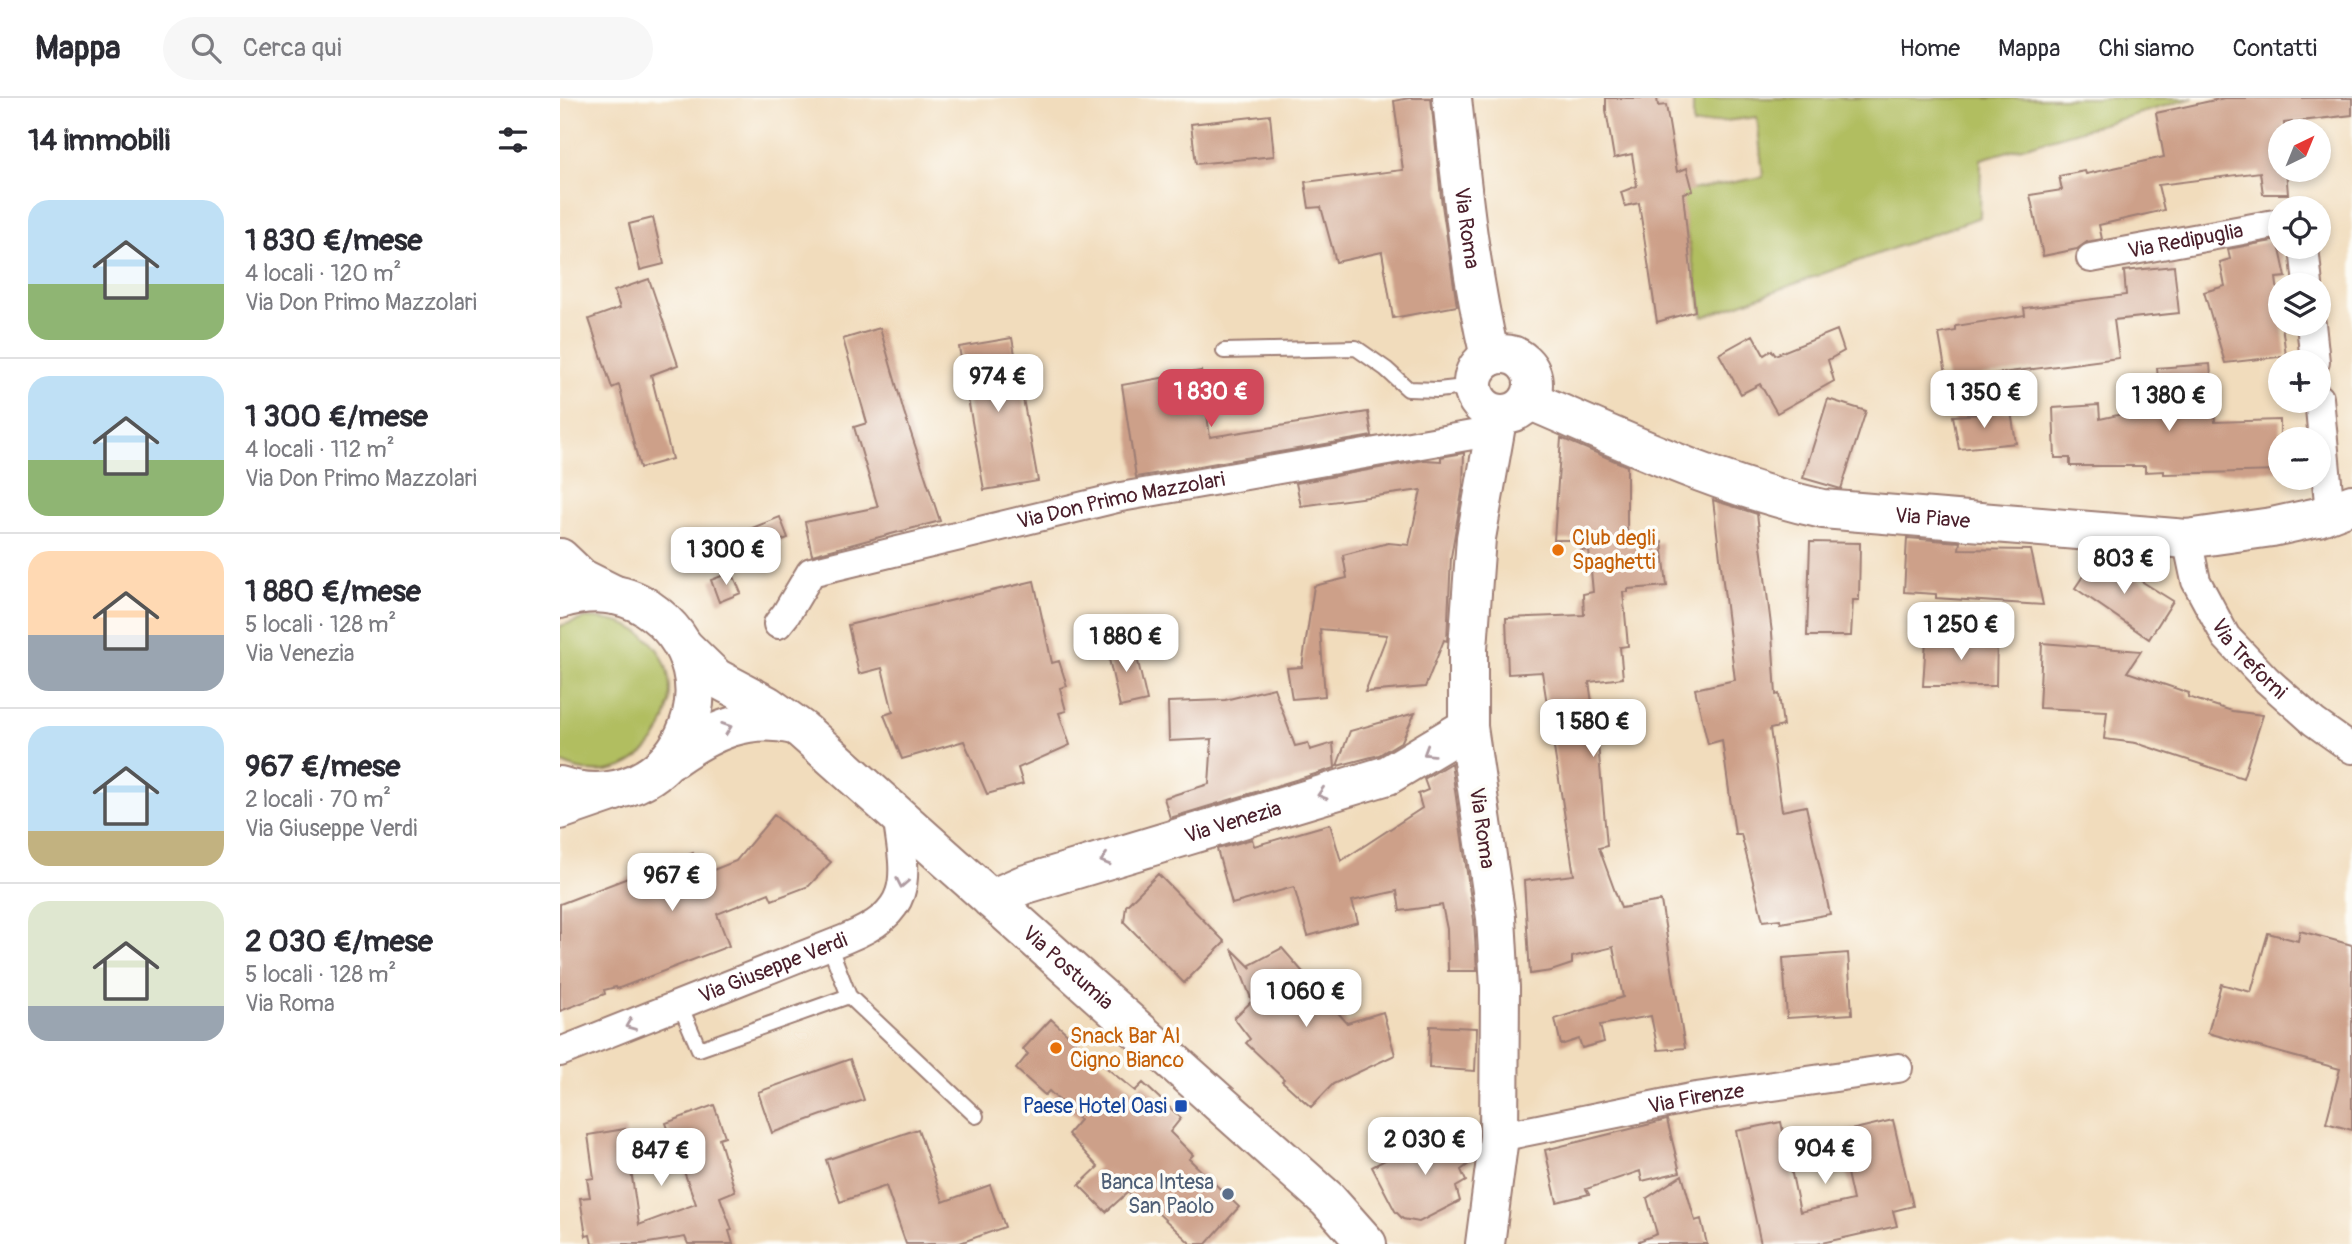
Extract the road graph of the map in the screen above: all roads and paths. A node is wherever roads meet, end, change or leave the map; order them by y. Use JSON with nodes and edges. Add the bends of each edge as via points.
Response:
{"nodes":[{"id":1,"x":1452,"y":98,"type":"edge"},
{"id":2,"x":2268,"y":225,"type":"edge"},
{"id":3,"x":2091,"y":258,"type":"dead end"},
{"id":4,"x":1224,"y":351,"type":"dead end"},
{"id":5,"x":1482,"y":371,"type":"junction"},
{"id":6,"x":2322,"y":413,"type":"edge"},
{"id":7,"x":1507,"y":415,"type":"junction"},
{"id":8,"x":2341,"y":509,"type":"edge"},
{"id":9,"x":2187,"y":539,"type":"junction"},
{"id":10,"x":560,"y":558,"type":"edge"},
{"id":11,"x":617,"y":596,"type":"junction"},
{"id":12,"x":560,"y":599,"type":"edge"},
{"id":13,"x":778,"y":624,"type":"dead end"},
{"id":14,"x":684,"y":647,"type":"junction"},
{"id":15,"x":794,"y":725,"type":"junction"},
{"id":16,"x":1468,"y":727,"type":"junction"},
{"id":17,"x":2352,"y":749,"type":"edge"},
{"id":18,"x":668,"y":762,"type":"junction"},
{"id":19,"x":560,"y":786,"type":"edge"},
{"id":20,"x":615,"y":791,"type":"junction"},
{"id":21,"x":560,"y":810,"type":"edge"},
{"id":22,"x":897,"y":816,"type":"junction"},
{"id":23,"x":991,"y":899,"type":"junction"},
{"id":24,"x":829,"y":945,"type":"junction"},
{"id":25,"x":849,"y":996,"type":"junction"},
{"id":26,"x":680,"y":1005,"type":"junction"},
{"id":27,"x":560,"y":1052,"type":"edge"},
{"id":28,"x":1898,"y":1068,"type":"dead end"},
{"id":29,"x":976,"y":1116,"type":"dead end"},
{"id":30,"x":1499,"y":1137,"type":"junction"},
{"id":31,"x":1367,"y":1244,"type":"edge"},
{"id":32,"x":1485,"y":1244,"type":"edge"}],
"edges":[{"from":1,"to":5,"type":"main road","name":"Via Roma","via":[[1483,329]]},
{"from":2,"to":3,"type":"street","name":"Via Redipuglia"},
{"from":4,"to":5,"type":"lane","via":[[1356,348],[1408,389],[1437,390]]},
{"from":5,"to":7,"type":"main road","name":"Via Roma","via":[[1480,405]]},
{"from":5,"to":7,"type":"main road","name":"Via Roma","via":[[1509,355],[1526,364],[1533,382]]},
{"from":6,"to":8,"type":"street"},
{"from":7,"to":9,"type":"main road","name":"Via Piave","via":[[1647,451],[1775,498],[1823,509]]},
{"from":7,"to":13,"type":"street","name":"Via Don Primo Mazzolari","via":[[1121,496],[811,572]]},
{"from":7,"to":16,"type":"main road","name":"Via Roma","via":[[1476,538]]},
{"from":8,"to":9,"type":"main road","name":"Via Piave","via":[[2273,527]]},
{"from":9,"to":17,"type":"street","name":"Via Treforni","via":[[2196,581],[2226,637],[2314,722]]},
{"from":10,"to":11,"type":"main road","via":[[581,578]]},
{"from":11,"to":12,"type":"main road","via":[[582,594]]},
{"from":11,"to":14,"type":"main road","name":"Via Postumia","via":[[658,615]]},
{"from":14,"to":15,"type":"main road","name":"Via Postumia","via":[[716,678]]},
{"from":14,"to":18,"type":"main road","via":[[693,676],[694,707],[690,727]]},
{"from":18,"to":15,"type":"main road","one_way":true,"via":[[716,732],[744,722]]},
{"from":15,"to":22,"type":"main road","name":"Via Postumia"},
{"from":16,"to":23,"type":"main road","name":"Via Venezia","one_way":true,"via":[[1388,775],[1023,885]]},
{"from":16,"to":30,"type":"main road","name":"Via Roma","via":[[1496,918]]},
{"from":18,"to":20,"type":"main road","via":[[635,785]]},
{"from":19,"to":20,"type":"main road","via":[[594,793]]},
{"from":20,"to":21,"type":"main road"},
{"from":22,"to":23,"type":"main road","name":"Via Postumia"},
{"from":22,"to":24,"type":"street","name":"Via Giuseppe Verdi","one_way":true,"via":[[905,863],[896,905],[878,924]]},
{"from":23,"to":31,"type":"main road","name":"Via Postumia","via":[[1327,1199]]},
{"from":24,"to":25,"type":"lane"},
{"from":24,"to":26,"type":"street","name":"Via Giuseppe Verdi"},
{"from":25,"to":26,"type":"lane","via":[[699,1049]]},
{"from":25,"to":29,"type":"lane"},
{"from":26,"to":27,"type":"street","name":"Via Giuseppe Verdi","one_way":true},
{"from":28,"to":30,"type":"street","name":"Via Firenze","via":[[1696,1097]]},
{"from":30,"to":32,"type":"main road","name":"Via Roma"}]}
